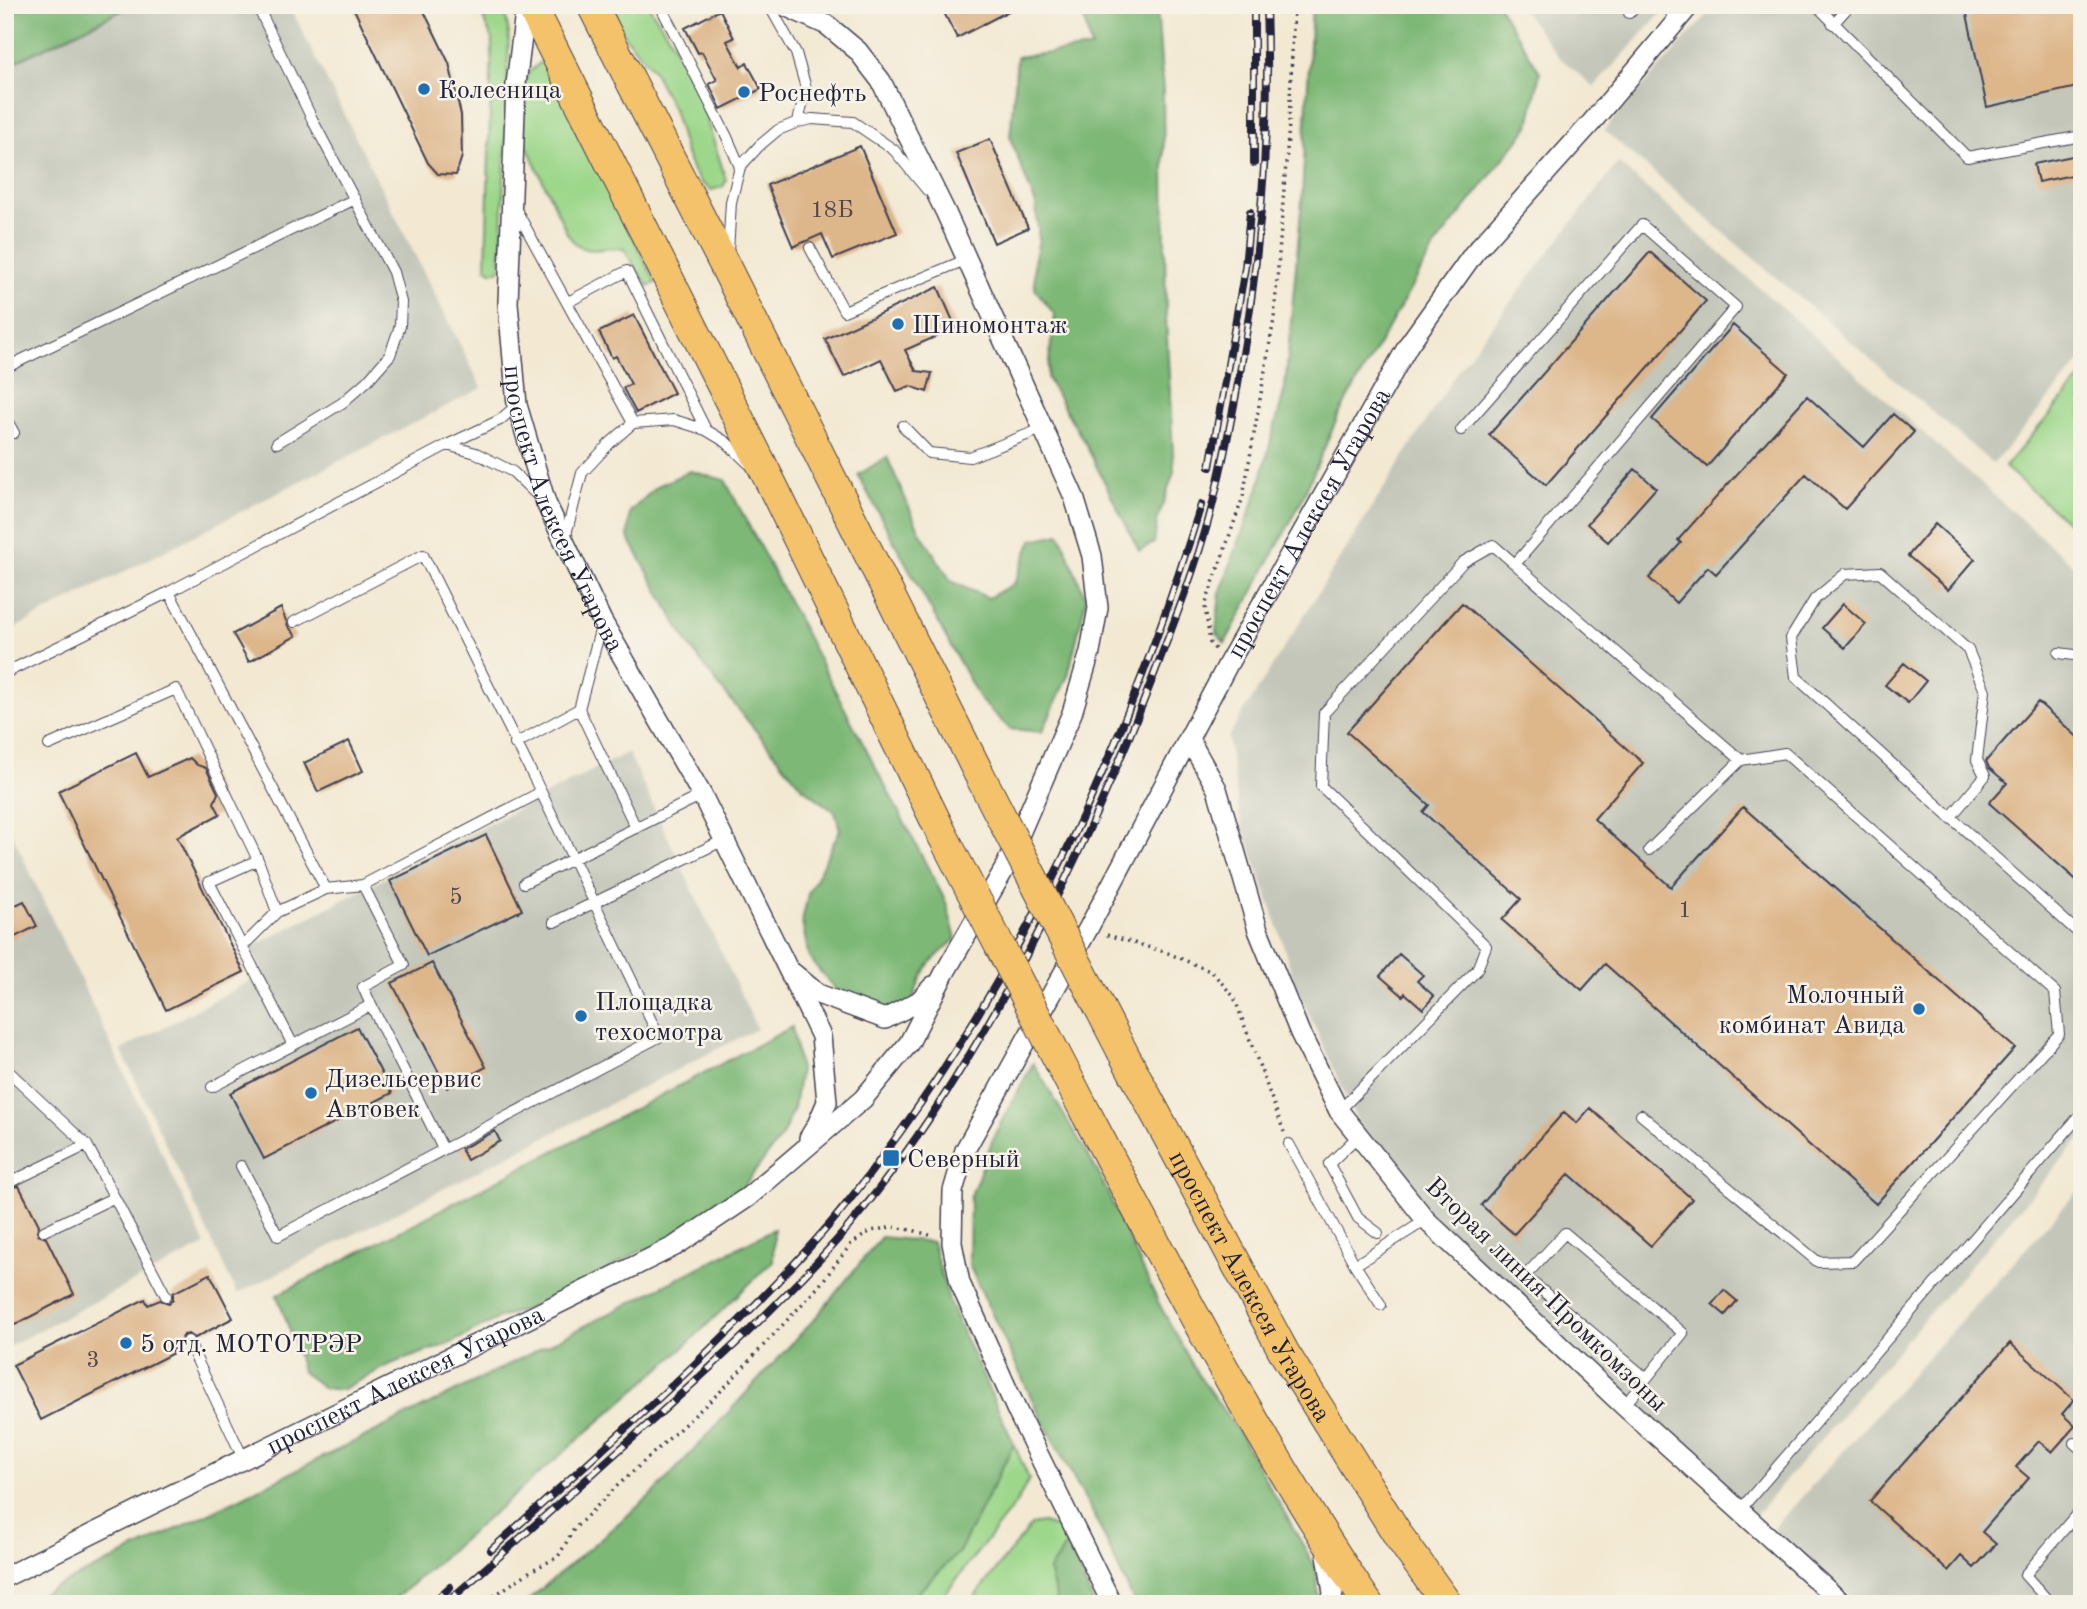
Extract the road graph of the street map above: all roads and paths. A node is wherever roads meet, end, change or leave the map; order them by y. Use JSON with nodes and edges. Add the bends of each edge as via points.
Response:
{"nodes":[{"id":1,"x":257,"y":5,"type":"edge"},
{"id":2,"x":528,"y":5,"type":"edge"},
{"id":3,"x":592,"y":5,"type":"edge"},
{"id":4,"x":660,"y":5,"type":"edge"},
{"id":5,"x":769,"y":5,"type":"edge"},
{"id":6,"x":783,"y":5,"type":"edge"},
{"id":7,"x":1294,"y":5,"type":"edge"},
{"id":8,"x":1664,"y":5,"type":"edge"},
{"id":9,"x":1816,"y":5,"type":"edge"},
{"id":10,"x":1850,"y":5,"type":"edge"},
{"id":11,"x":1684,"y":12,"type":"edge"},
{"id":12,"x":1833,"y":24,"type":"junction"},
{"id":13,"x":799,"y":122,"type":"junction"},
{"id":14,"x":2082,"y":136,"type":"edge"},
{"id":15,"x":740,"y":167,"type":"junction"},
{"id":16,"x":355,"y":199,"type":"junction"},
{"id":17,"x":512,"y":201,"type":"junction"},
{"id":18,"x":946,"y":213,"type":"junction"},
{"id":19,"x":810,"y":248,"type":"dead end"},
{"id":20,"x":965,"y":260,"type":"junction"},
{"id":21,"x":727,"y":270,"type":"junction"},
{"id":22,"x":568,"y":302,"type":"junction"},
{"id":23,"x":5,"y":368,"type":"edge"},
{"id":24,"x":517,"y":405,"type":"junction"},
{"id":25,"x":5,"y":417,"type":"edge"},
{"id":26,"x":633,"y":423,"type":"junction"},
{"id":27,"x":903,"y":426,"type":"dead end"},
{"id":28,"x":1042,"y":429,"type":"junction"},
{"id":29,"x":706,"y":430,"type":"junction"},
{"id":30,"x":1461,"y":430,"type":"dead end"},
{"id":31,"x":14,"y":433,"type":"dead end"},
{"id":32,"x":277,"y":443,"type":"dead end"},
{"id":33,"x":447,"y":445,"type":"junction"},
{"id":34,"x":774,"y":489,"type":"junction"},
{"id":35,"x":546,"y":503,"type":"junction"},
{"id":36,"x":564,"y":541,"type":"junction"},
{"id":37,"x":1516,"y":563,"type":"junction"},
{"id":38,"x":169,"y":592,"type":"junction"},
{"id":39,"x":602,"y":621,"type":"junction"},
{"id":40,"x":294,"y":622,"type":"dead end"},
{"id":41,"x":2059,"y":653,"type":"dead end"},
{"id":42,"x":2082,"y":656,"type":"edge"},
{"id":43,"x":1228,"y":664,"type":"junction"},
{"id":44,"x":5,"y":673,"type":"edge"},
{"id":45,"x":579,"y":709,"type":"junction"},
{"id":46,"x":1189,"y":739,"type":"junction"},
{"id":47,"x":515,"y":744,"type":"junction"},
{"id":48,"x":49,"y":745,"type":"dead end"},
{"id":49,"x":1741,"y":760,"type":"junction"},
{"id":50,"x":541,"y":792,"type":"junction"},
{"id":51,"x":702,"y":795,"type":"junction"},
{"id":52,"x":1950,"y":818,"type":"junction"},
{"id":53,"x":636,"y":828,"type":"junction"},
{"id":54,"x":724,"y":840,"type":"junction"},
{"id":55,"x":1649,"y":850,"type":"dead end"},
{"id":56,"x":571,"y":859,"type":"junction"},
{"id":57,"x":258,"y":860,"type":"junction"},
{"id":58,"x":524,"y":883,"type":"dead end"},
{"id":59,"x":363,"y":885,"type":"junction"},
{"id":60,"x":326,"y":889,"type":"junction"},
{"id":61,"x":593,"y":904,"type":"junction"},
{"id":62,"x":277,"y":912,"type":"junction"},
{"id":63,"x":554,"y":922,"type":"dead end"},
{"id":64,"x":1088,"y":929,"type":"junction"},
{"id":65,"x":2082,"y":936,"type":"edge"},
{"id":66,"x":243,"y":946,"type":"junction"},
{"id":67,"x":788,"y":968,"type":"junction"},
{"id":68,"x":944,"y":974,"type":"junction"},
{"id":69,"x":371,"y":1005,"type":"junction"},
{"id":70,"x":293,"y":1045,"type":"junction"},
{"id":71,"x":5,"y":1068,"type":"edge"},
{"id":72,"x":212,"y":1087,"type":"dead end"},
{"id":73,"x":1339,"y":1111,"type":"junction"},
{"id":74,"x":2082,"y":1113,"type":"edge"},
{"id":75,"x":1641,"y":1115,"type":"dead end"},
{"id":76,"x":1358,"y":1136,"type":"junction"},
{"id":77,"x":1289,"y":1144,"type":"joint"},
{"id":78,"x":87,"y":1145,"type":"junction"},
{"id":79,"x":443,"y":1149,"type":"junction"},
{"id":80,"x":792,"y":1160,"type":"junction"},
{"id":81,"x":242,"y":1166,"type":"dead end"},
{"id":82,"x":15,"y":1180,"type":"dead end"},
{"id":83,"x":113,"y":1198,"type":"junction"},
{"id":84,"x":1426,"y":1220,"type":"junction"},
{"id":85,"x":44,"y":1231,"type":"dead end"},
{"id":86,"x":1378,"y":1233,"type":"dead end"},
{"id":87,"x":953,"y":1243,"type":"junction"},
{"id":88,"x":1355,"y":1265,"type":"junction"},
{"id":89,"x":166,"y":1297,"type":"dead end"},
{"id":90,"x":1381,"y":1305,"type":"dead end"},
{"id":91,"x":188,"y":1341,"type":"dead end"},
{"id":92,"x":1646,"y":1378,"type":"junction"},
{"id":93,"x":1623,"y":1406,"type":"junction"},
{"id":94,"x":244,"y":1460,"type":"junction"},
{"id":95,"x":2082,"y":1508,"type":"edge"},
{"id":96,"x":1740,"y":1510,"type":"junction"},
{"id":97,"x":1324,"y":1540,"type":"junction"},
{"id":98,"x":5,"y":1577,"type":"edge"},
{"id":99,"x":482,"y":1604,"type":"edge"},
{"id":100,"x":1112,"y":1604,"type":"edge"},
{"id":101,"x":1331,"y":1604,"type":"edge"},
{"id":102,"x":1368,"y":1604,"type":"edge"},
{"id":103,"x":1447,"y":1604,"type":"edge"},
{"id":104,"x":1843,"y":1604,"type":"edge"},
{"id":105,"x":2051,"y":1604,"type":"edge"}],
"edges":[{"from":1,"to":16,"type":"lane"},
{"from":2,"to":17,"type":"street","name":"проспект Алексея Угарова","via":[[516,84]]},
{"from":2,"to":34,"type":"main road","name":"проспект Алексея Угарова"},
{"from":3,"to":21,"type":"main road","name":"проспект Алексея Угарова"},
{"from":4,"to":15,"type":"lane"},
{"from":5,"to":13,"type":"lane","via":[[796,53],[806,88]]},
{"from":6,"to":18,"type":"street","name":"проспект Алексея Угарова","via":[[827,25],[858,51],[881,81]]},
{"from":7,"to":43,"type":"path","via":[[1274,319],[1243,497],[1205,606],[1210,643]]},
{"from":8,"to":11,"type":"lane"},
{"from":9,"to":12,"type":"lane"},
{"from":10,"to":12,"type":"lane"},
{"from":11,"to":43,"type":"street","name":"проспект Алексея Угарова","via":[[1474,253],[1409,344]]},
{"from":12,"to":14,"type":"lane","via":[[1967,157]]},
{"from":13,"to":15,"type":"lane","via":[[778,131]]},
{"from":13,"to":18,"type":"lane","via":[[853,122],[894,150]]},
{"from":15,"to":21,"type":"lane","via":[[731,202]]},
{"from":16,"to":23,"type":"lane"},
{"from":16,"to":32,"type":"lane","via":[[393,272],[401,302],[400,326],[390,355],[367,381],[342,403]]},
{"from":17,"to":22,"type":"lane"},
{"from":17,"to":24,"type":"street","name":"проспект Алексея Угарова","via":[[508,303]]},
{"from":18,"to":20,"type":"street","name":"проспект Алексея Угарова"},
{"from":19,"to":20,"type":"lane","via":[[844,311]]},
{"from":20,"to":28,"type":"street","name":"проспект Алексея Угарова"},
{"from":21,"to":103,"type":"main road","name":"проспект Алексея Угарова","bridge":true,"via":[[978,772],[1285,1354],[1400,1538]]},
{"from":22,"to":26,"type":"lane"},
{"from":22,"to":29,"type":"lane","via":[[627,271]]},
{"from":24,"to":33,"type":"lane","via":[[500,420]]},
{"from":24,"to":35,"type":"street","name":"проспект Алексея Угарова"},
{"from":25,"to":31,"type":"lane"},
{"from":26,"to":29,"type":"lane","via":[[674,420]]},
{"from":26,"to":36,"type":"lane","via":[[582,472]]},
{"from":27,"to":28,"type":"lane","via":[[929,453],[970,457]]},
{"from":28,"to":68,"type":"street","name":"проспект Алексея Угарова","via":[[1074,497],[1092,556],[1098,608],[1072,713],[1005,868]]},
{"from":29,"to":34,"type":"lane","via":[[726,442]]},
{"from":30,"to":37,"type":"lane","via":[[1642,225],[1736,307]]},
{"from":33,"to":35,"type":"lane","via":[[476,453],[513,472]]},
{"from":33,"to":38,"type":"lane"},
{"from":34,"to":97,"type":"main road","name":"проспект Алексея Угарова","bridge":true,"via":[[943,836],[1086,1113],[1215,1356]]},
{"from":35,"to":36,"type":"street","name":"проспект Алексея Угарова"},
{"from":36,"to":39,"type":"street","name":"проспект Алексея Угарова"},
{"from":37,"to":49,"type":"lane"},
{"from":37,"to":73,"type":"lane","via":[[1493,545],[1463,562],[1324,713],[1321,786],[1486,946],[1477,970]]},
{"from":38,"to":44,"type":"lane"},
{"from":38,"to":60,"type":"lane"},
{"from":39,"to":45,"type":"lane"},
{"from":39,"to":51,"type":"street","name":"проспект Алексея Угарова"},
{"from":40,"to":47,"type":"lane","via":[[423,555]]},
{"from":41,"to":42,"type":"lane"},
{"from":43,"to":46,"type":"street","name":"проспект Алексея Угарова"},
{"from":45,"to":47,"type":"lane"},
{"from":45,"to":53,"type":"lane"},
{"from":46,"to":64,"type":"street","name":"проспект Алексея Угарова"},
{"from":46,"to":73,"type":"street","name":"Вторая линия Промкомзоны","via":[[1217,789],[1258,930],[1300,1033]]},
{"from":47,"to":50,"type":"lane"},
{"from":48,"to":57,"type":"lane","via":[[176,689]]},
{"from":49,"to":55,"type":"lane"},
{"from":49,"to":75,"type":"lane","via":[[1785,753],[2055,992],[2059,1034],[1853,1261],[1818,1262]]},
{"from":50,"to":56,"type":"lane"},
{"from":50,"to":59,"type":"lane"},
{"from":51,"to":53,"type":"lane"},
{"from":51,"to":54,"type":"street","name":"проспект Алексея Угарова"},
{"from":52,"to":52,"type":"lane","via":[[1796,677],[1791,638],[1815,599],[1845,574],[1880,572],[1968,649],[1984,691],[1977,760],[1985,776]]},
{"from":52,"to":65,"type":"lane"},
{"from":53,"to":56,"type":"lane"},
{"from":54,"to":61,"type":"lane"},
{"from":54,"to":67,"type":"street","name":"проспект Алексея Угарова"},
{"from":56,"to":58,"type":"lane"},
{"from":56,"to":61,"type":"lane"},
{"from":57,"to":62,"type":"lane"},
{"from":57,"to":66,"type":"lane","via":[[209,882]]},
{"from":59,"to":60,"type":"lane"},
{"from":59,"to":69,"type":"lane","via":[[404,965],[363,986]]},
{"from":60,"to":62,"type":"lane"},
{"from":61,"to":63,"type":"lane"},
{"from":61,"to":79,"type":"lane","via":[[659,1037]]},
{"from":62,"to":66,"type":"lane"},
{"from":64,"to":77,"type":"path","via":[[1168,953],[1212,972],[1234,998]]},
{"from":64,"to":87,"type":"street","name":"проспект Алексея Угарова","via":[[965,1150],[953,1191]]},
{"from":66,"to":70,"type":"lane"},
{"from":67,"to":68,"type":"street","name":"проспект Алексея Угарова","via":[[818,994],[885,1019],[919,1001]]},
{"from":67,"to":80,"type":"street","name":"проспект Алексея Угарова","via":[[821,1036],[827,1102]]},
{"from":68,"to":80,"type":"street","name":"проспект Алексея Угарова","via":[[909,1043],[863,1099]]},
{"from":69,"to":70,"type":"lane"},
{"from":69,"to":79,"type":"lane"},
{"from":70,"to":72,"type":"lane"},
{"from":71,"to":78,"type":"lane"},
{"from":73,"to":76,"type":"street","name":"Вторая линия Промкомзоны"},
{"from":74,"to":96,"type":"lane"},
{"from":76,"to":84,"type":"street","name":"Вторая линия Промкомзоны"},
{"from":76,"to":86,"type":"lane","via":[[1329,1164],[1358,1218]]},
{"from":77,"to":88,"type":"lane"},
{"from":78,"to":82,"type":"lane"},
{"from":78,"to":83,"type":"lane"},
{"from":79,"to":81,"type":"lane","via":[[278,1236]]},
{"from":80,"to":94,"type":"street","name":"проспект Алексея Угарова","via":[[748,1197],[675,1246]]},
{"from":83,"to":85,"type":"lane"},
{"from":83,"to":89,"type":"lane"},
{"from":84,"to":88,"type":"lane"},
{"from":84,"to":93,"type":"street","name":"Вторая линия Промкомзоны"},
{"from":87,"to":99,"type":"path","via":[[892,1227],[871,1231],[851,1244],[811,1295],[722,1390],[574,1529],[558,1557]]},
{"from":87,"to":100,"type":"street","name":"проспект Алексея Угарова","via":[[960,1283],[975,1320]]},
{"from":88,"to":90,"type":"lane"},
{"from":91,"to":94,"type":"lane"},
{"from":92,"to":92,"type":"lane","via":[[1683,1333],[1565,1233],[1525,1276]]},
{"from":92,"to":93,"type":"lane"},
{"from":93,"to":96,"type":"street","name":"Вторая линия Промкомзоны"},
{"from":94,"to":98,"type":"street","name":"проспект Алексея Угарова"},
{"from":95,"to":105,"type":"lane","via":[[2025,1575]]},
{"from":96,"to":104,"type":"street","name":"Вторая линия Промкомзоны"},
{"from":97,"to":101,"type":"street"},
{"from":97,"to":102,"type":"main road","name":"проспект Алексея Угарова"}]}
